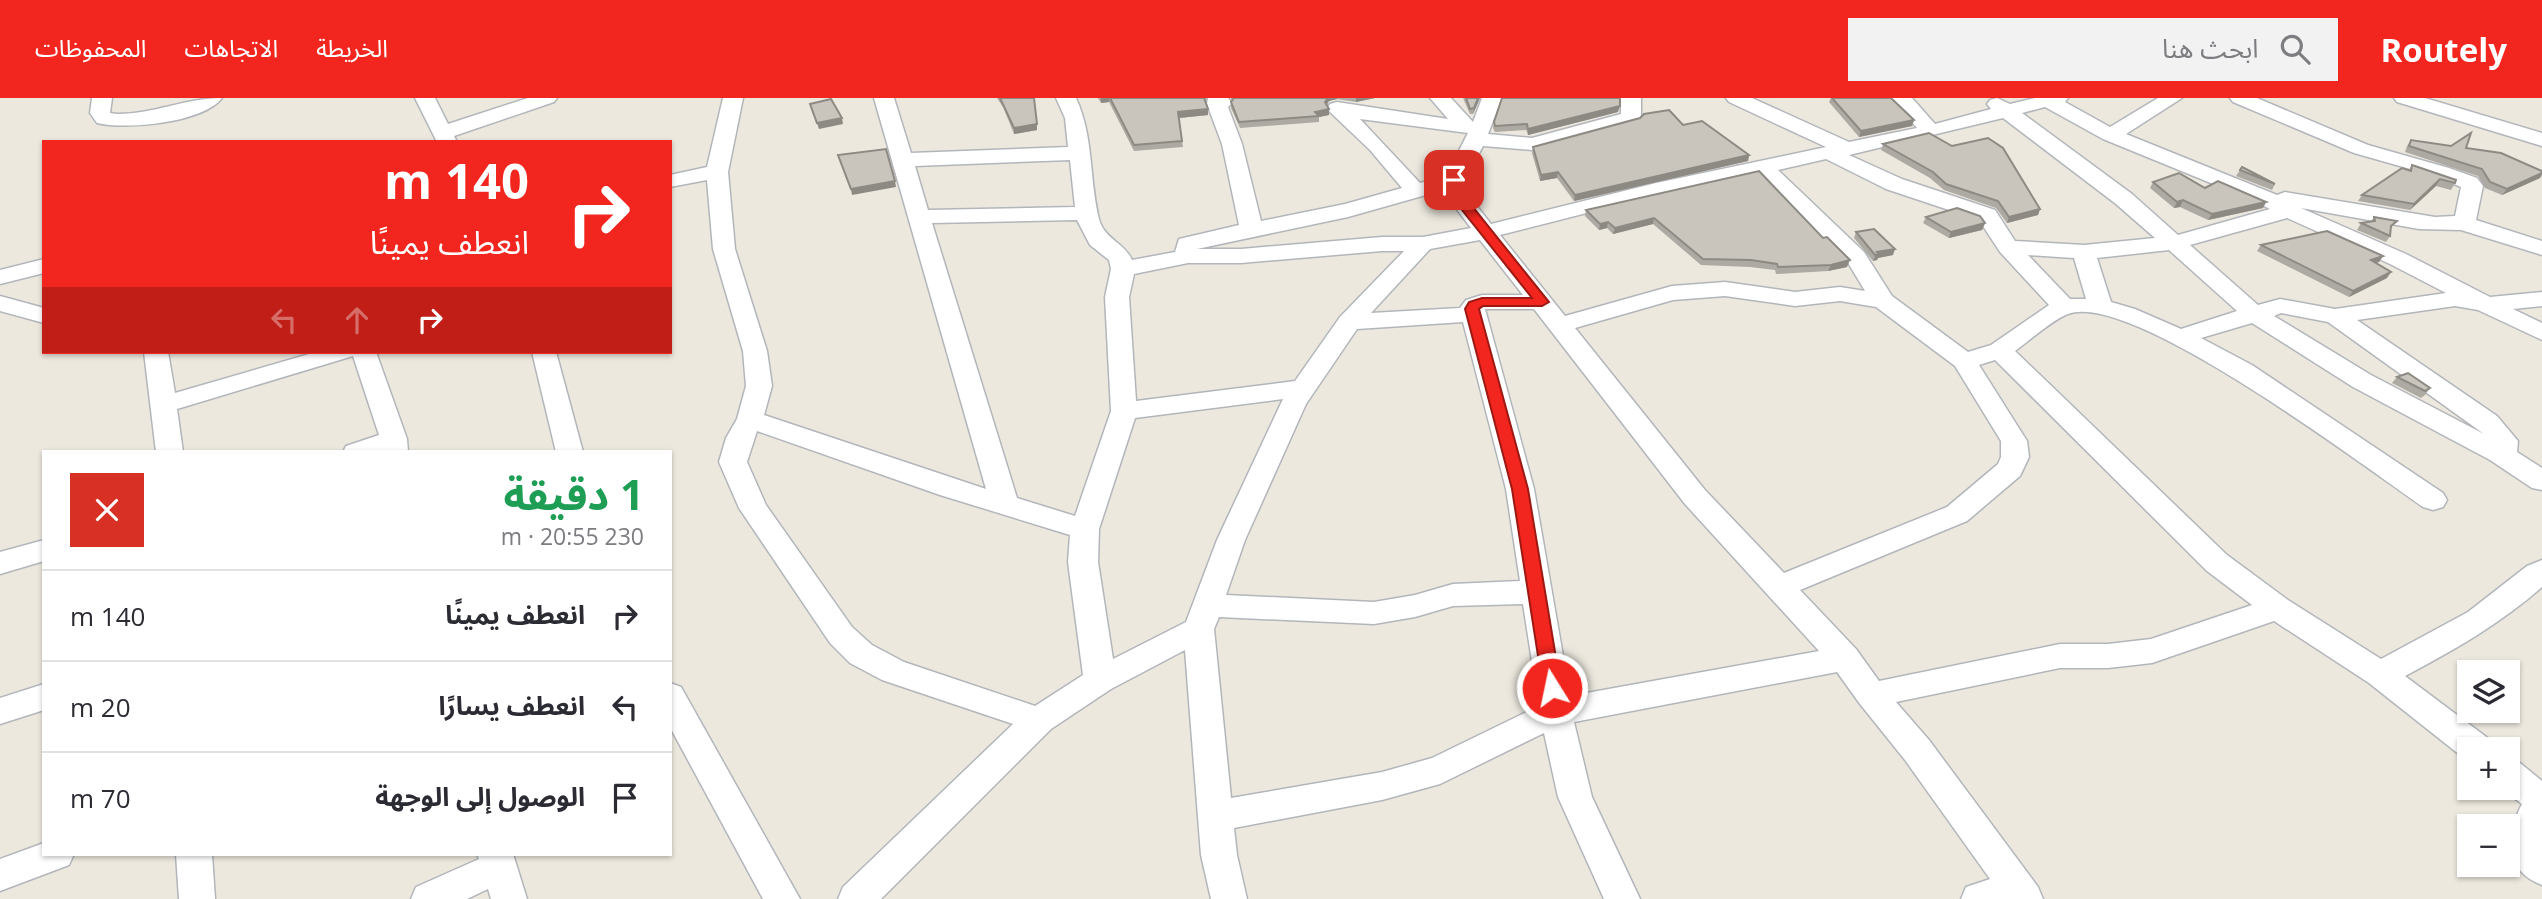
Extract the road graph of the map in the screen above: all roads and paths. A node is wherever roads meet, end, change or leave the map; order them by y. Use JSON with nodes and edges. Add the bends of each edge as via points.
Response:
{"nodes":[{"id":1,"x":102,"y":98,"type":"edge"},
{"id":2,"x":212,"y":98,"type":"edge"},
{"id":3,"x":425,"y":98,"type":"edge"},
{"id":4,"x":547,"y":98,"type":"edge"},
{"id":5,"x":733,"y":98,"type":"edge"},
{"id":6,"x":884,"y":98,"type":"edge"},
{"id":7,"x":1066,"y":98,"type":"edge"},
{"id":8,"x":1219,"y":98,"type":"edge"},
{"id":9,"x":1440,"y":98,"type":"edge"},
{"id":10,"x":1492,"y":98,"type":"edge"},
{"id":11,"x":1631,"y":98,"type":"edge"},
{"id":12,"x":1737,"y":98,"type":"edge"},
{"id":13,"x":1901,"y":98,"type":"edge"},
{"id":14,"x":2172,"y":98,"type":"edge"},
{"id":15,"x":2239,"y":98,"type":"edge"},
{"id":16,"x":2404,"y":98,"type":"edge"},
{"id":17,"x":2054,"y":100,"type":"edge"},
{"id":18,"x":1333,"y":104,"type":"edge"},
{"id":19,"x":1998,"y":105,"type":"edge"},
{"id":20,"x":1931,"y":131,"type":"junction"},
{"id":21,"x":1474,"y":132,"type":"junction"},
{"id":22,"x":2110,"y":135,"type":"junction"},
{"id":23,"x":445,"y":137,"type":"edge"},
{"id":24,"x":2542,"y":140,"type":"edge"},
{"id":25,"x":1837,"y":150,"type":"junction"},
{"id":26,"x":1081,"y":153,"type":"junction"},
{"id":27,"x":902,"y":160,"type":"junction"},
{"id":28,"x":1764,"y":168,"type":"junction"},
{"id":29,"x":718,"y":172,"type":"junction"},
{"id":30,"x":1454,"y":180,"type":"junction"},
{"id":31,"x":672,"y":181,"type":"edge"},
{"id":32,"x":1415,"y":190,"type":"junction"},
{"id":33,"x":2258,"y":194,"type":"junction"},
{"id":34,"x":2289,"y":211,"type":"junction"},
{"id":35,"x":1088,"y":213,"type":"junction"},
{"id":36,"x":920,"y":218,"type":"junction"},
{"id":37,"x":2464,"y":224,"type":"junction"},
{"id":38,"x":1251,"y":228,"type":"junction"},
{"id":39,"x":1486,"y":232,"type":"junction"},
{"id":40,"x":2173,"y":243,"type":"junction"},
{"id":41,"x":1423,"y":244,"type":"junction"},
{"id":42,"x":2008,"y":247,"type":"junction"},
{"id":43,"x":2542,"y":248,"type":"edge"},
{"id":44,"x":2084,"y":253,"type":"junction"},
{"id":45,"x":1188,"y":256,"type":"junction"},
{"id":46,"x":42,"y":266,"type":"edge"},
{"id":47,"x":1123,"y":269,"type":"junction"},
{"id":48,"x":0,"y":277,"type":"edge"},
{"id":49,"x":2542,"y":299,"type":"edge"},
{"id":50,"x":1883,"y":301,"type":"junction"},
{"id":51,"x":1542,"y":302,"type":"junction"},
{"id":52,"x":0,"y":303,"type":"edge"},
{"id":53,"x":2487,"y":304,"type":"junction"},
{"id":54,"x":2063,"y":306,"type":"junction"},
{"id":55,"x":2101,"y":307,"type":"junction"},
{"id":56,"x":2253,"y":313,"type":"junction"},
{"id":57,"x":42,"y":315,"type":"edge"},
{"id":58,"x":1475,"y":315,"type":"junction"},
{"id":59,"x":2335,"y":316,"type":"junction"},
{"id":60,"x":1349,"y":322,"type":"junction"},
{"id":61,"x":1559,"y":325,"type":"junction"},
{"id":62,"x":2542,"y":332,"type":"edge"},
{"id":63,"x":2180,"y":337,"type":"junction"},
{"id":64,"x":2000,"y":350,"type":"junction"},
{"id":65,"x":156,"y":354,"type":"edge"},
{"id":66,"x":336,"y":354,"type":"edge"},
{"id":67,"x":365,"y":354,"type":"edge"},
{"id":68,"x":545,"y":354,"type":"edge"},
{"id":69,"x":1964,"y":361,"type":"junction"},
{"id":70,"x":1304,"y":388,"type":"junction"},
{"id":71,"x":162,"y":405,"type":"junction"},
{"id":72,"x":1124,"y":411,"type":"junction"},
{"id":73,"x":750,"y":419,"type":"junction"},
{"id":74,"x":395,"y":445,"type":"edge"},
{"id":75,"x":170,"y":450,"type":"edge"},
{"id":76,"x":367,"y":450,"type":"edge"},
{"id":77,"x":569,"y":450,"type":"edge"},
{"id":78,"x":2500,"y":454,"type":"junction"},
{"id":79,"x":2542,"y":481,"type":"edge"},
{"id":80,"x":2433,"y":500,"type":"dead end"},
{"id":81,"x":1005,"y":505,"type":"junction"},
{"id":82,"x":1084,"y":530,"type":"junction"},
{"id":83,"x":42,"y":551,"type":"edge"},
{"id":84,"x":0,"y":563,"type":"edge"},
{"id":85,"x":2542,"y":571,"type":"edge"},
{"id":86,"x":1779,"y":587,"type":"junction"},
{"id":87,"x":1535,"y":592,"type":"junction"},
{"id":88,"x":2277,"y":608,"type":"junction"},
{"id":89,"x":1204,"y":617,"type":"junction"},
{"id":90,"x":1845,"y":658,"type":"junction"},
{"id":91,"x":2380,"y":674,"type":"junction"},
{"id":92,"x":1100,"y":680,"type":"junction"},
{"id":93,"x":1871,"y":695,"type":"junction"},
{"id":94,"x":42,"y":697,"type":"edge"},
{"id":95,"x":672,"y":700,"type":"edge"},
{"id":96,"x":0,"y":711,"type":"edge"},
{"id":97,"x":1556,"y":712,"type":"junction"},
{"id":98,"x":1039,"y":720,"type":"junction"},
{"id":99,"x":2461,"y":737,"type":"edge"},
{"id":100,"x":2520,"y":783,"type":"edge"},
{"id":101,"x":2542,"y":800,"type":"edge"},
{"id":102,"x":1216,"y":816,"type":"junction"},
{"id":103,"x":51,"y":856,"type":"edge"},
{"id":104,"x":194,"y":856,"type":"edge"},
{"id":105,"x":2542,"y":869,"type":"edge"},
{"id":106,"x":501,"y":873,"type":"edge"},
{"id":107,"x":0,"y":875,"type":"edge"},
{"id":108,"x":2019,"y":892,"type":"edge"},
{"id":109,"x":197,"y":899,"type":"edge"},
{"id":110,"x":429,"y":899,"type":"edge"},
{"id":111,"x":782,"y":899,"type":"edge"},
{"id":112,"x":856,"y":899,"type":"edge"},
{"id":113,"x":1229,"y":899,"type":"edge"},
{"id":114,"x":1622,"y":899,"type":"edge"},
{"id":115,"x":1979,"y":899,"type":"edge"}],
"edges":[{"from":1,"to":2,"type":"street","via":[[100,113],[104,119],[116,121],[180,111]]},
{"from":3,"to":23,"type":"street"},
{"from":4,"to":23,"type":"street"},
{"from":5,"to":29,"type":"street"},
{"from":6,"to":27,"type":"street"},
{"from":7,"to":26,"type":"street"},
{"from":8,"to":38,"type":"street"},
{"from":9,"to":21,"type":"street"},
{"from":10,"to":21,"type":"street"},
{"from":11,"to":21,"type":"street","via":[[1631,117],[1532,144]]},
{"from":12,"to":25,"type":"street"},
{"from":13,"to":20,"type":"street"},
{"from":14,"to":22,"type":"street"},
{"from":15,"to":37,"type":"street","via":[[2361,149],[2469,183]]},
{"from":16,"to":24,"type":"street"},
{"from":17,"to":19,"type":"street"},
{"from":17,"to":22,"type":"street"},
{"from":18,"to":21,"type":"street"},
{"from":18,"to":32,"type":"street"},
{"from":19,"to":20,"type":"street"},
{"from":19,"to":40,"type":"street","via":[[2124,199]]},
{"from":20,"to":25,"type":"street"},
{"from":21,"to":30,"type":"street"},
{"from":22,"to":33,"type":"street"},
{"from":25,"to":28,"type":"street"},
{"from":25,"to":42,"type":"street","via":[[1894,184],[1987,215]]},
{"from":26,"to":27,"type":"street"},
{"from":26,"to":35,"type":"street"},
{"from":27,"to":36,"type":"street"},
{"from":28,"to":39,"type":"street","via":[[1657,189]]},
{"from":28,"to":50,"type":"street","via":[[1856,257]]},
{"from":29,"to":31,"type":"street"},
{"from":29,"to":73,"type":"street","via":[[724,249],[755,351],[759,386]]},
{"from":30,"to":32,"type":"street"},
{"from":30,"to":39,"type":"street","via":[[1466,207]]},
{"from":32,"to":38,"type":"street","via":[[1348,210]]},
{"from":33,"to":34,"type":"street"},
{"from":33,"to":37,"type":"street","via":[[2419,222]]},
{"from":34,"to":40,"type":"street"},
{"from":34,"to":53,"type":"street"},
{"from":35,"to":36,"type":"street"},
{"from":35,"to":47,"type":"street","via":[[1098,240],[1120,257]]},
{"from":36,"to":81,"type":"street"},
{"from":37,"to":43,"type":"street"},
{"from":38,"to":45,"type":"street","via":[[1188,244]]},
{"from":39,"to":41,"type":"street"},
{"from":39,"to":51,"type":"street"},
{"from":40,"to":44,"type":"street"},
{"from":40,"to":56,"type":"street"},
{"from":41,"to":45,"type":"street"},
{"from":41,"to":60,"type":"street"},
{"from":42,"to":44,"type":"street"},
{"from":42,"to":54,"type":"street"},
{"from":44,"to":55,"type":"street"},
{"from":45,"to":47,"type":"street"},
{"from":46,"to":48,"type":"street"},
{"from":47,"to":72,"type":"street","via":[[1117,297]]},
{"from":49,"to":53,"type":"street"},
{"from":50,"to":61,"type":"street","via":[[1840,294],[1795,299],[1725,289],[1672,293]]},
{"from":50,"to":69,"type":"street"},
{"from":51,"to":58,"type":"street","via":[[1482,302],[1474,304]]},
{"from":51,"to":61,"type":"street"},
{"from":52,"to":57,"type":"street"},
{"from":53,"to":59,"type":"street","via":[[2455,299]]},
{"from":53,"to":62,"type":"street"},
{"from":54,"to":55,"type":"street"},
{"from":54,"to":64,"type":"street"},
{"from":55,"to":63,"type":"street"},
{"from":56,"to":59,"type":"street","via":[[2280,306]]},
{"from":56,"to":63,"type":"street"},
{"from":56,"to":78,"type":"street","via":[[2362,381]]},
{"from":58,"to":60,"type":"street"},
{"from":58,"to":87,"type":"street","via":[[1520,489]]},
{"from":59,"to":78,"type":"street","via":[[2488,422],[2505,441],[2506,449]]},
{"from":60,"to":70,"type":"street"},
{"from":61,"to":86,"type":"street","via":[[1695,498]]},
{"from":63,"to":80,"type":"street","via":[[2243,371]]},
{"from":64,"to":69,"type":"street"},
{"from":64,"to":88,"type":"street","via":[[2217,563]]},
{"from":65,"to":71,"type":"street"},
{"from":66,"to":71,"type":"street"},
{"from":67,"to":74,"type":"street"},
{"from":68,"to":77,"type":"street"},
{"from":69,"to":86,"type":"street","via":[[2014,441],[2010,469],[1957,514]]},
{"from":70,"to":72,"type":"street"},
{"from":70,"to":89,"type":"street","via":[[1231,540]]},
{"from":71,"to":75,"type":"street"},
{"from":72,"to":82,"type":"street"},
{"from":73,"to":81,"type":"street"},
{"from":73,"to":98,"type":"street","via":[[733,462],[754,508],[841,635],[861,654],[893,671]]},
{"from":74,"to":76,"type":"street"},
{"from":78,"to":79,"type":"street"},
{"from":81,"to":82,"type":"street"},
{"from":82,"to":92,"type":"street","via":[[1083,562]]},
{"from":83,"to":84,"type":"street"},
{"from":85,"to":91,"type":"street","via":[[2509,599]]},
{"from":86,"to":90,"type":"street"},
{"from":87,"to":89,"type":"street","via":[[1453,595],[1374,612]]},
{"from":87,"to":97,"type":"street"},
{"from":88,"to":91,"type":"street"},
{"from":88,"to":93,"type":"street","via":[[2152,651],[2060,656]]},
{"from":89,"to":92,"type":"street"},
{"from":89,"to":102,"type":"street"},
{"from":90,"to":93,"type":"street"},
{"from":90,"to":97,"type":"street"},
{"from":91,"to":99,"type":"street"},
{"from":92,"to":98,"type":"street"},
{"from":93,"to":108,"type":"street","via":[[1917,750]]},
{"from":94,"to":96,"type":"street"},
{"from":95,"to":111,"type":"street"},
{"from":97,"to":102,"type":"street","via":[[1440,770],[1382,786]]},
{"from":97,"to":114,"type":"street","via":[[1575,797]]},
{"from":98,"to":112,"type":"street"},
{"from":100,"to":101,"type":"street"},
{"from":101,"to":105,"type":"street","via":[[2530,823],[2527,849]]},
{"from":102,"to":113,"type":"street"},
{"from":103,"to":107,"type":"street"},
{"from":104,"to":109,"type":"street"},
{"from":106,"to":110,"type":"street"},
{"from":108,"to":115,"type":"street"}]}
